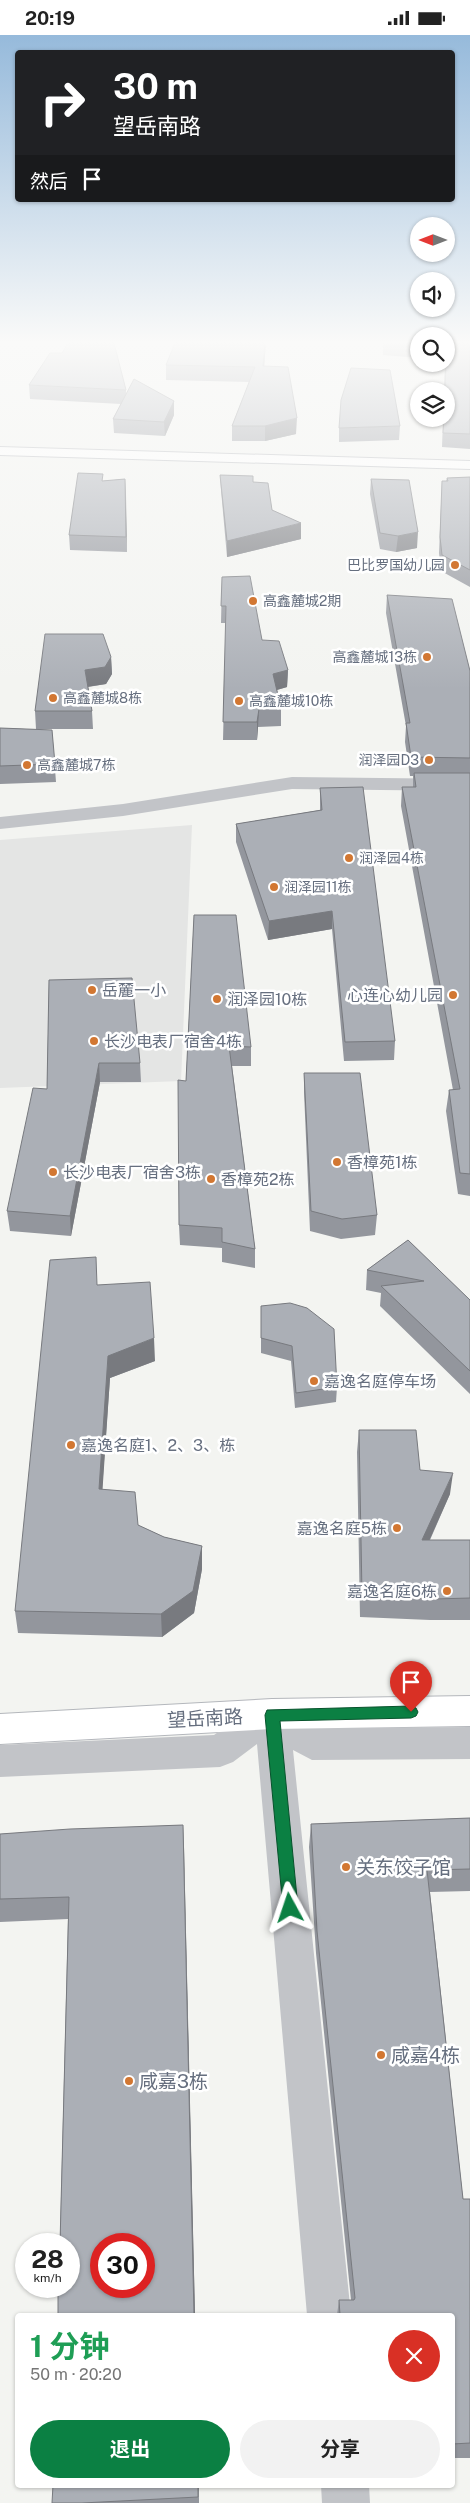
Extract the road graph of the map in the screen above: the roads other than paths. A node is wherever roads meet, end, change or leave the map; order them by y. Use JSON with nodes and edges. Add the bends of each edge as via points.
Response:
{"nodes":[{"id":1,"x":241,"y":458,"type":"edge"},
{"id":2,"x":0,"y":461,"type":"edge"},
{"id":3,"x":470,"y":465,"type":"edge"},
{"id":4,"x":470,"y":473,"type":"edge"},
{"id":5,"x":470,"y":785,"type":"edge"},
{"id":6,"x":0,"y":823,"type":"edge"},
{"id":7,"x":470,"y":1711,"type":"edge"},
{"id":8,"x":272,"y":1715,"type":"junction"},
{"id":9,"x":0,"y":1729,"type":"edge"},
{"id":10,"x":470,"y":1743,"type":"edge"},
{"id":11,"x":0,"y":1761,"type":"edge"},
{"id":12,"x":329,"y":2313,"type":"edge"},
{"id":13,"x":345,"y":2488,"type":"edge"},
{"id":14,"x":346,"y":2503,"type":"edge"}],
"edges":[{"from":1,"to":3,"type":"street"},
{"from":2,"to":4,"type":"street"},
{"from":5,"to":6,"type":"street","via":[[292,783],[123,810]]},
{"from":7,"to":8,"type":"street","name":"望岳南路"},
{"from":8,"to":9,"type":"street","name":"望岳南路"},
{"from":8,"to":10,"type":"street","via":[[312,1744]]},
{"from":8,"to":11,"type":"street","via":[[220,1751]]},
{"from":8,"to":12,"type":"street"},
{"from":13,"to":14,"type":"street"}]}
